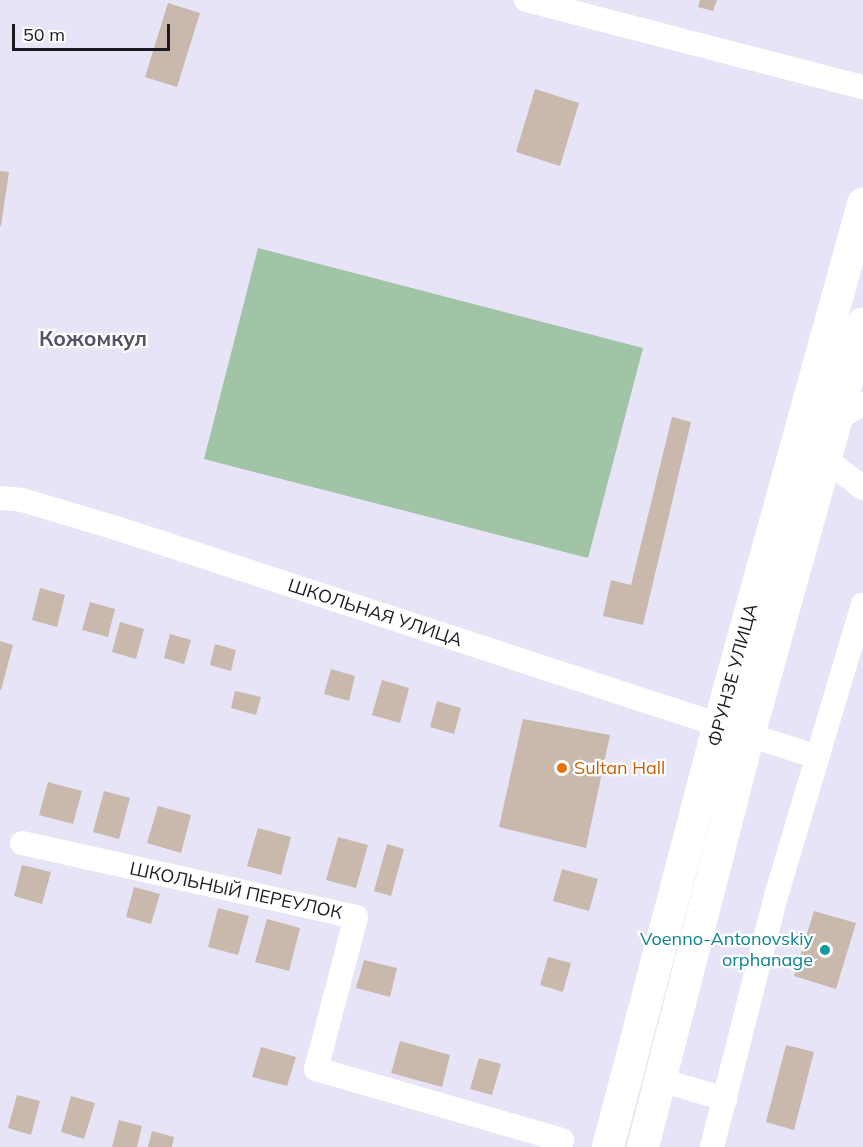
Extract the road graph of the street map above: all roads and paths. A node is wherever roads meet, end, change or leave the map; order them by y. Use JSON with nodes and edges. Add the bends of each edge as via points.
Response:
{"nodes":[{"id":1,"x":526,"y":0,"type":"edge"},
{"id":2,"x":863,"y":87,"type":"edge"},
{"id":3,"x":863,"y":204,"type":"edge"},
{"id":4,"x":863,"y":324,"type":"edge"},
{"id":5,"x":863,"y":404,"type":"edge"},
{"id":6,"x":836,"y":419,"type":"junction"},
{"id":7,"x":825,"y":459,"type":"junction"},
{"id":8,"x":863,"y":488,"type":"edge"},
{"id":9,"x":0,"y":498,"type":"edge"},
{"id":10,"x":863,"y":605,"type":"edge"},
{"id":11,"x":718,"y":725,"type":"junction"},
{"id":12,"x":749,"y":735,"type":"junction"},
{"id":13,"x":817,"y":757,"type":"junction"},
{"id":14,"x":22,"y":843,"type":"dead end"},
{"id":15,"x":660,"y":1080,"type":"junction"},
{"id":16,"x":725,"y":1099,"type":"junction"},
{"id":17,"x":560,"y":1147,"type":"edge"},
{"id":18,"x":608,"y":1147,"type":"edge"},
{"id":19,"x":643,"y":1147,"type":"edge"},
{"id":20,"x":712,"y":1147,"type":"edge"}],
"edges":[{"from":1,"to":2,"type":"street"},
{"from":3,"to":11,"type":"main road","name":"ФРУНЗЕ УЛИЦА"},
{"from":4,"to":6,"type":"main road","name":"ФРУНЗЕ УЛИЦА"},
{"from":5,"to":6,"type":"street"},
{"from":6,"to":7,"type":"main road","name":"ФРУНЗЕ УЛИЦА"},
{"from":7,"to":8,"type":"street"},
{"from":7,"to":12,"type":"main road","name":"ФРУНЗЕ УЛИЦА"},
{"from":9,"to":11,"type":"street","name":"ШКОЛЬНАЯ УЛИЦА","via":[[22,500],[116,528]]},
{"from":10,"to":13,"type":"street"},
{"from":11,"to":12,"type":"street","name":"ШКОЛЬНАЯ УЛИЦА"},
{"from":11,"to":18,"type":"main road","name":"ФРУНЗЕ УЛИЦА"},
{"from":12,"to":13,"type":"street","name":"ШКОЛЬНАЯ УЛИЦА"},
{"from":12,"to":15,"type":"main road","name":"ФРУНЗЕ УЛИЦА"},
{"from":13,"to":16,"type":"street","via":[[776,896]]},
{"from":14,"to":17,"type":"street","name":"ШКОЛЬНЫЙ ПЕРЕУЛОК","via":[[356,917],[316,1068],[562,1140]]},
{"from":15,"to":16,"type":"street"},
{"from":15,"to":19,"type":"main road","name":"ФРУНЗЕ УЛИЦА"},
{"from":16,"to":20,"type":"street"}]}
